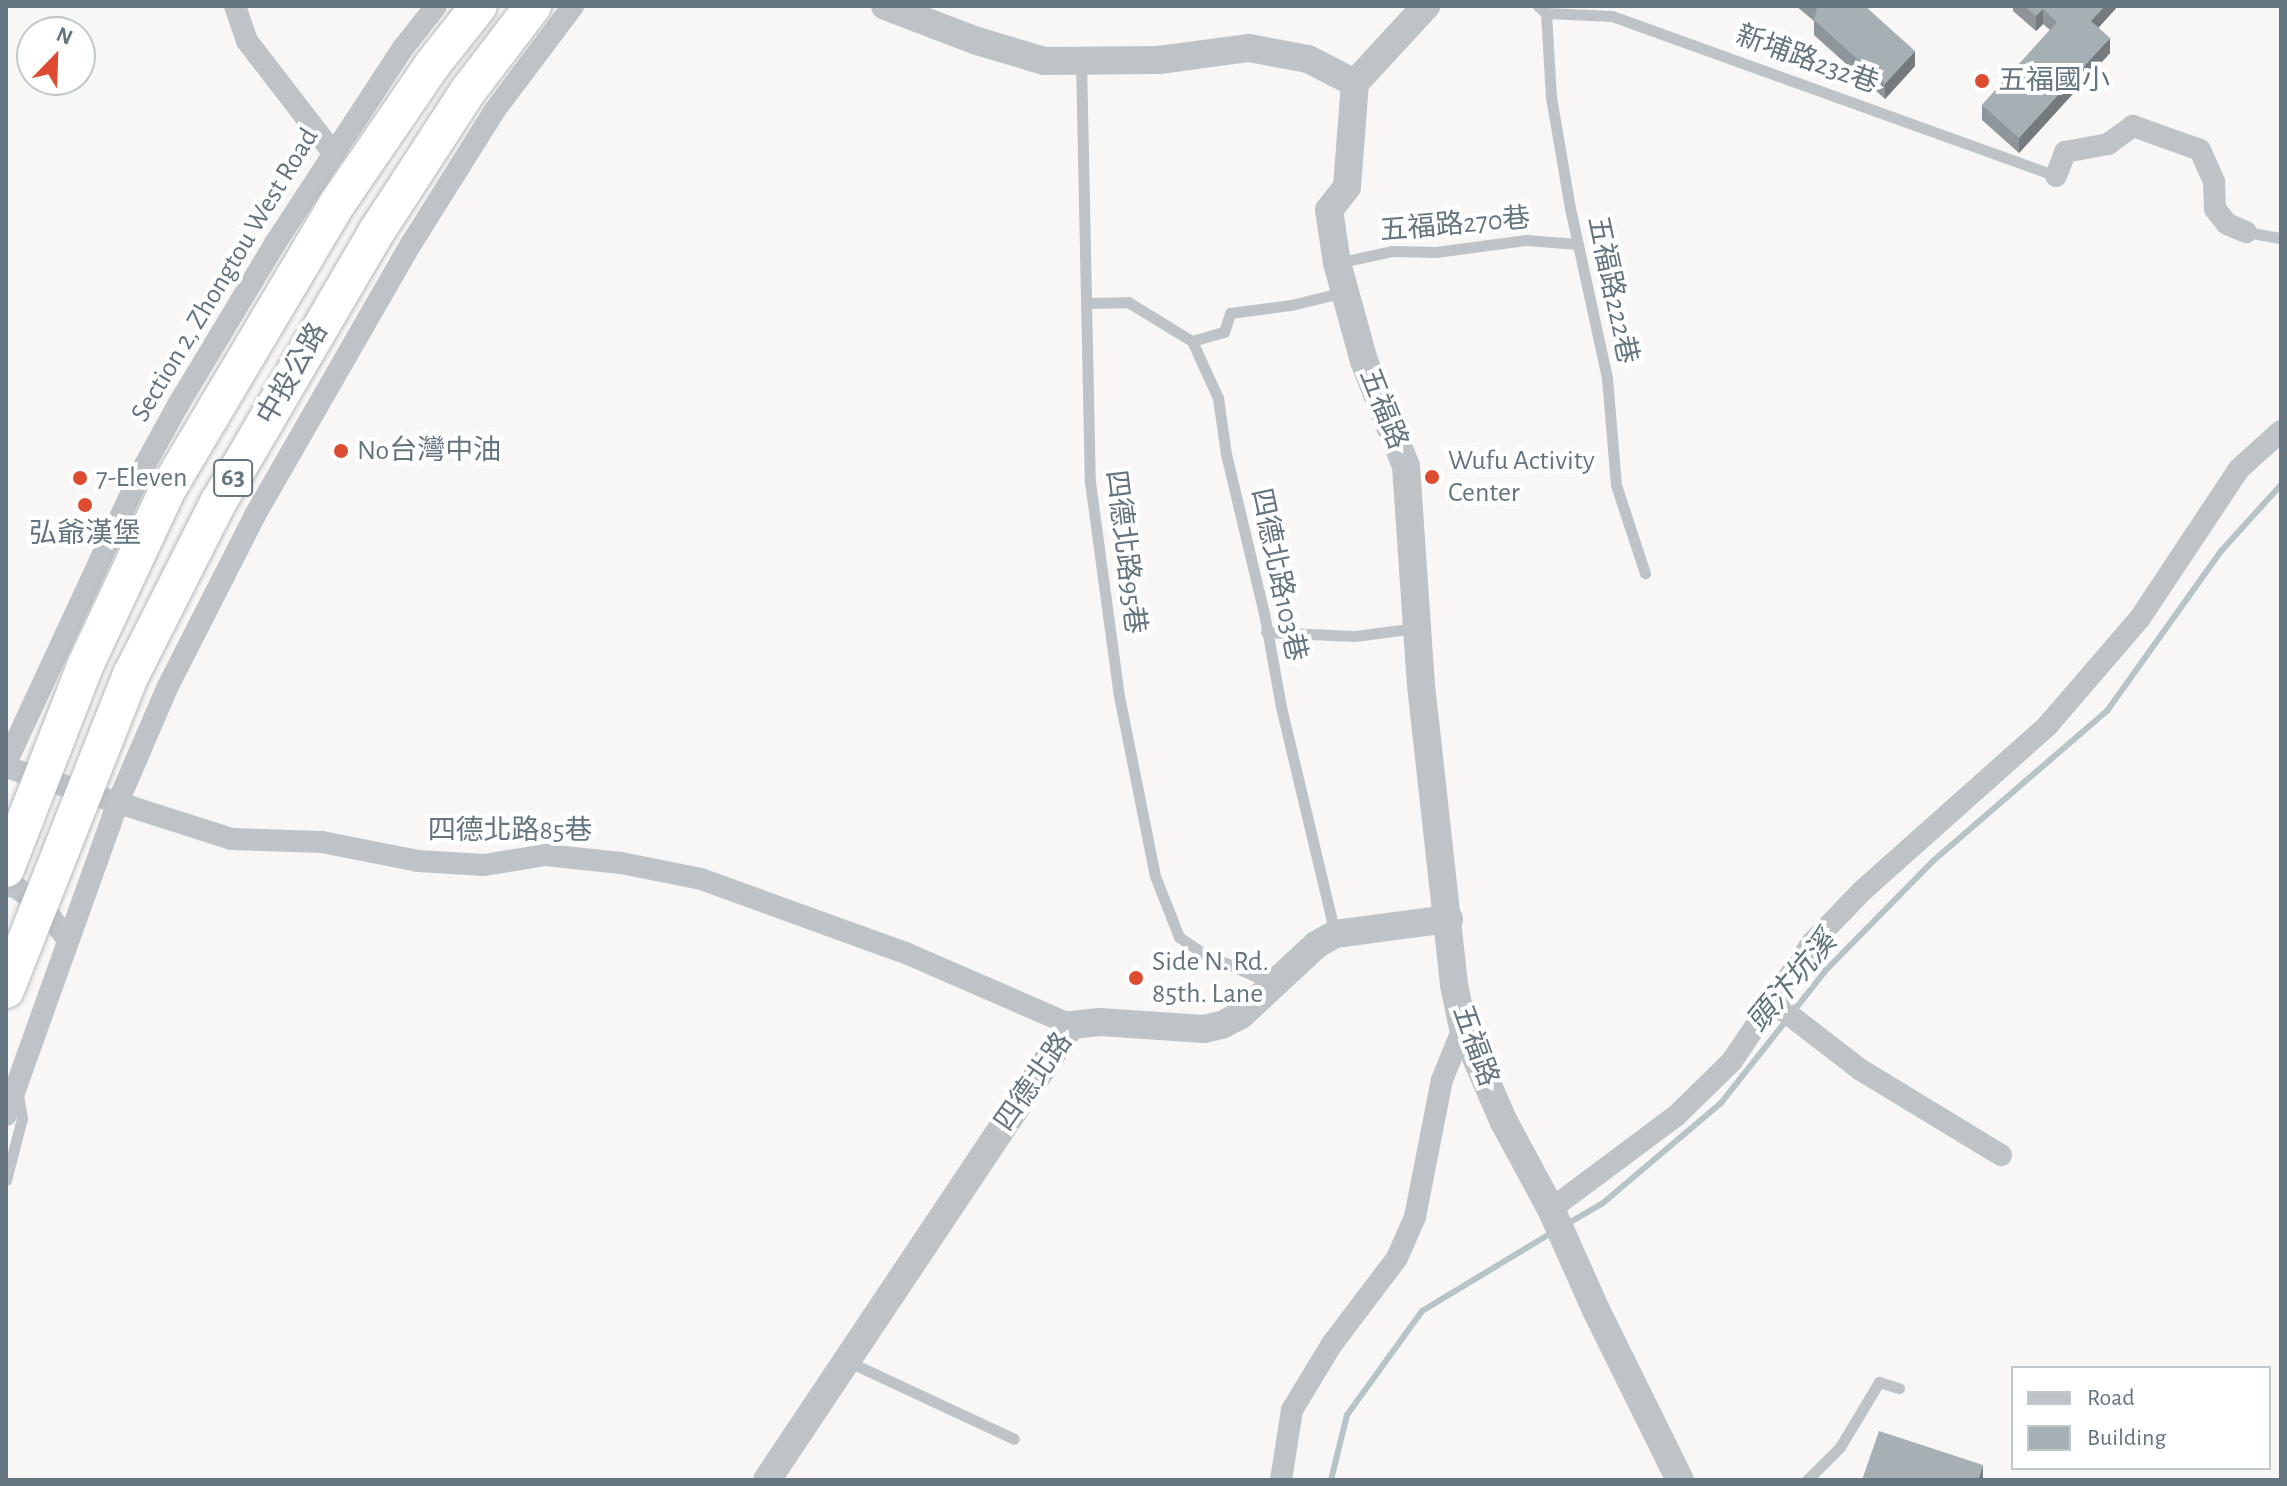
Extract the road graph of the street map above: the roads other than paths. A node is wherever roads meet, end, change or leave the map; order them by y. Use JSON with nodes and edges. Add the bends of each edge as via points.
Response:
{"nodes":[{"id":1,"x":235,"y":6,"type":"edge"},
{"id":2,"x":436,"y":6,"type":"edge"},
{"id":3,"x":479,"y":6,"type":"edge"},
{"id":4,"x":533,"y":6,"type":"edge"},
{"id":5,"x":573,"y":6,"type":"edge"},
{"id":6,"x":885,"y":6,"type":"edge"},
{"id":7,"x":1426,"y":6,"type":"edge"},
{"id":8,"x":1542,"y":10,"type":"edge"},
{"id":9,"x":1081,"y":60,"type":"junction"},
{"id":10,"x":1355,"y":83,"type":"junction"},
{"id":11,"x":334,"y":154,"type":"junction"},
{"id":12,"x":2056,"y":176,"type":"joint"},
{"id":13,"x":2246,"y":232,"type":"joint"},
{"id":14,"x":2281,"y":238,"type":"edge"},
{"id":15,"x":1578,"y":244,"type":"junction"},
{"id":16,"x":1337,"y":263,"type":"junction"},
{"id":17,"x":1344,"y":291,"type":"junction"},
{"id":18,"x":1089,"y":303,"type":"junction"},
{"id":19,"x":1192,"y":341,"type":"junction"},
{"id":20,"x":2281,"y":431,"type":"edge"},
{"id":21,"x":1645,"y":573,"type":"dead end"},
{"id":22,"x":1416,"y":628,"type":"junction"},
{"id":23,"x":1266,"y":632,"type":"junction"},
{"id":24,"x":6,"y":765,"type":"edge"},
{"id":25,"x":118,"y":802,"type":"junction"},
{"id":26,"x":6,"y":869,"type":"edge"},
{"id":27,"x":6,"y":885,"type":"edge"},
{"id":28,"x":1449,"y":919,"type":"junction"},
{"id":29,"x":1335,"y":934,"type":"junction"},
{"id":30,"x":67,"y":939,"type":"junction"},
{"id":31,"x":1271,"y":983,"type":"junction"},
{"id":32,"x":6,"y":990,"type":"edge"},
{"id":33,"x":1770,"y":1000,"type":"junction"},
{"id":34,"x":1071,"y":1025,"type":"junction"},
{"id":35,"x":1463,"y":1028,"type":"junction"},
{"id":36,"x":16,"y":1080,"type":"junction"},
{"id":37,"x":6,"y":1115,"type":"edge"},
{"id":38,"x":2001,"y":1155,"type":"dead end"},
{"id":39,"x":6,"y":1180,"type":"edge"},
{"id":40,"x":1551,"y":1209,"type":"junction"},
{"id":41,"x":846,"y":1361,"type":"junction"},
{"id":42,"x":1899,"y":1388,"type":"dead end"},
{"id":43,"x":1014,"y":1439,"type":"dead end"},
{"id":44,"x":767,"y":1480,"type":"edge"},
{"id":45,"x":1281,"y":1480,"type":"edge"},
{"id":46,"x":1680,"y":1480,"type":"edge"},
{"id":47,"x":1807,"y":1480,"type":"edge"}],
"edges":[{"from":1,"to":11,"type":"street","via":[[247,41]]},
{"from":2,"to":11,"type":"street","name":"Section 2, Zhongtou West Road"},
{"from":3,"to":26,"type":"main road","name":"中投公路","number":"63","bridge":true,"via":[[337,204],[169,487],[85,666]]},
{"from":4,"to":32,"type":"main road","name":"中投公路","number":"63","bridge":true,"via":[[468,91],[377,231],[218,503],[131,675]]},
{"from":5,"to":25,"type":"street","via":[[495,110],[411,244],[255,515],[168,686]]},
{"from":6,"to":9,"type":"street","via":[[1044,61]]},
{"from":7,"to":10,"type":"street"},
{"from":8,"to":12,"type":"lane","name":"新埔路232巷","via":[[1612,16]]},
{"from":8,"to":15,"type":"lane","name":"五福路222巷","via":[[1551,97]]},
{"from":9,"to":10,"type":"street","via":[[1159,60],[1249,48],[1308,59]]},
{"from":9,"to":18,"type":"lane","name":"四德北路95巷"},
{"from":10,"to":16,"type":"street","name":"五福路","via":[[1347,187],[1329,210]]},
{"from":11,"to":24,"type":"street","name":"Section 2, Zhongtou West Road","via":[[141,472]]},
{"from":12,"to":13,"type":"street","via":[[2065,152],[2108,144],[2133,126],[2200,150],[2214,182],[2215,209],[2227,224]]},
{"from":13,"to":14,"type":"lane"},
{"from":15,"to":16,"type":"lane","name":"五福路270巷","via":[[1526,240],[1436,252],[1392,251]]},
{"from":15,"to":21,"type":"lane","name":"五福路222巷","via":[[1607,378],[1616,485]]},
{"from":16,"to":17,"type":"street","name":"五福路"},
{"from":17,"to":19,"type":"lane","via":[[1230,313],[1224,332]]},
{"from":17,"to":22,"type":"street","name":"五福路","via":[[1364,361],[1406,466]]},
{"from":18,"to":19,"type":"lane","via":[[1128,302]]},
{"from":18,"to":31,"type":"lane","name":"四德北路95巷","via":[[1090,482],[1119,696],[1155,876],[1179,937]]},
{"from":19,"to":23,"type":"lane","name":"四德北路103巷","via":[[1218,398]]},
{"from":20,"to":33,"type":"street","via":[[2239,469],[2140,618],[2048,725],[1862,891],[1812,943]]},
{"from":22,"to":23,"type":"lane","via":[[1355,636]]},
{"from":22,"to":28,"type":"street","name":"五福路"},
{"from":23,"to":29,"type":"lane","name":"四德北路103巷"},
{"from":24,"to":25,"type":"street","name":"四德北路85巷"},
{"from":25,"to":30,"type":"street"},
{"from":25,"to":34,"type":"street","name":"四德北路85巷","via":[[231,839],[322,842],[418,861],[484,865],[545,855],[701,879],[908,954]]},
{"from":27,"to":30,"type":"street","via":[[43,907]]},
{"from":28,"to":29,"type":"street","name":"四德北路"},
{"from":28,"to":35,"type":"street","name":"五福路"},
{"from":29,"to":31,"type":"street","name":"四德北路"},
{"from":30,"to":36,"type":"street"},
{"from":31,"to":34,"type":"street","name":"四德北路","via":[[1241,1015],[1204,1029]]},
{"from":33,"to":38,"type":"street","via":[[1861,1070]]},
{"from":33,"to":40,"type":"street","via":[[1732,1061],[1677,1115]]},
{"from":34,"to":41,"type":"street","name":"四德北路"},
{"from":35,"to":40,"type":"street","name":"五福路","via":[[1503,1120]]},
{"from":35,"to":45,"type":"street","via":[[1442,1080],[1415,1217],[1397,1258],[1332,1344],[1292,1410]]},
{"from":36,"to":37,"type":"street"},
{"from":36,"to":39,"type":"lane","via":[[22,1118]]},
{"from":40,"to":46,"type":"street","name":"五福路"},
{"from":41,"to":43,"type":"lane"},
{"from":41,"to":44,"type":"street","name":"四德北路"},
{"from":42,"to":47,"type":"lane","via":[[1879,1382],[1840,1447]]}]}
